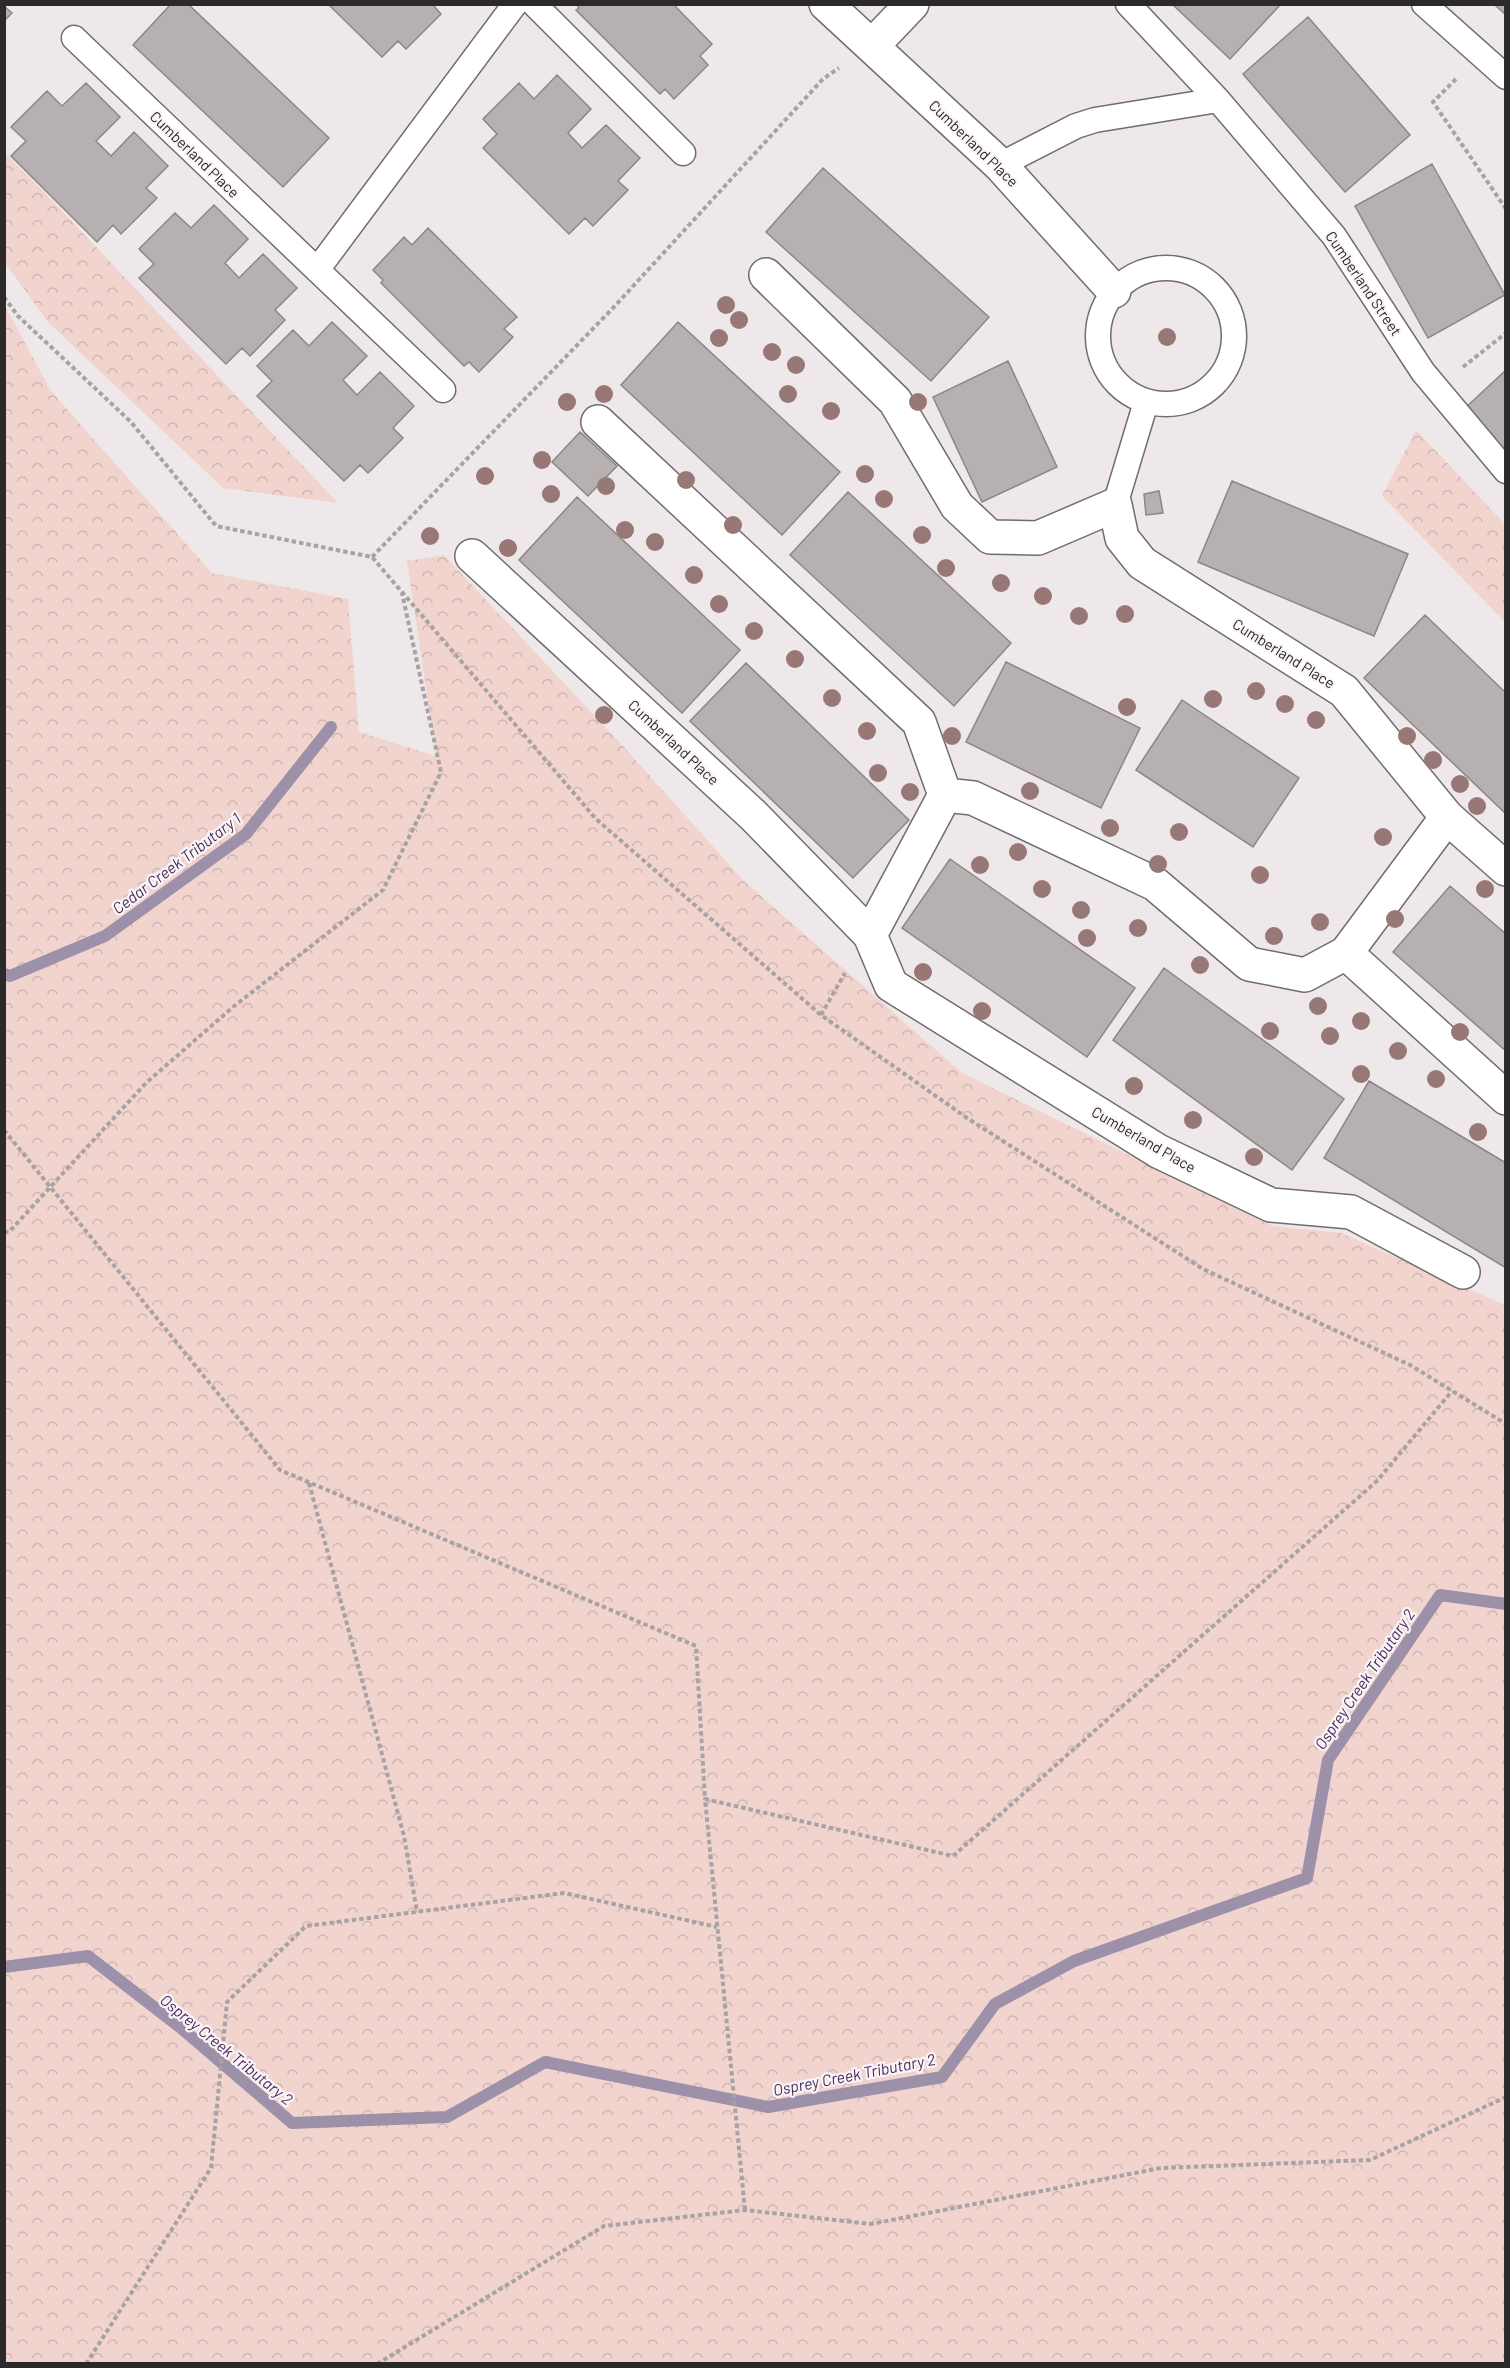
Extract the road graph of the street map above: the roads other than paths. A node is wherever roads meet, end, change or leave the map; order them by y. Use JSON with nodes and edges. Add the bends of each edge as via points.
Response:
{"nodes":[{"id":1,"x":515,"y":4,"type":"edge"},
{"id":2,"x":534,"y":4,"type":"edge"},
{"id":3,"x":826,"y":4,"type":"edge"},
{"id":4,"x":912,"y":4,"type":"edge"},
{"id":5,"x":1128,"y":4,"type":"edge"},
{"id":6,"x":1424,"y":4,"type":"edge"},
{"id":7,"x":74,"y":38,"type":"dead end"},
{"id":8,"x":872,"y":46,"type":"junction"},
{"id":9,"x":1506,"y":77,"type":"edge"},
{"id":10,"x":1218,"y":100,"type":"junction"},
{"id":11,"x":683,"y":153,"type":"dead end"},
{"id":12,"x":1000,"y":165,"type":"junction"},
{"id":13,"x":317,"y":270,"type":"junction"},
{"id":14,"x":766,"y":275,"type":"dead end"},
{"id":15,"x":1114,"y":291,"type":"junction"},
{"id":16,"x":443,"y":390,"type":"dead end"},
{"id":17,"x":1146,"y":402,"type":"junction"},
{"id":18,"x":598,"y":422,"type":"dead end"},
{"id":19,"x":1506,"y":471,"type":"edge"},
{"id":20,"x":1115,"y":505,"type":"junction"},
{"id":21,"x":472,"y":556,"type":"dead end"},
{"id":22,"x":945,"y":795,"type":"junction"},
{"id":23,"x":1447,"y":817,"type":"junction"},
{"id":24,"x":1506,"y":869,"type":"edge"},
{"id":25,"x":870,"y":935,"type":"junction"},
{"id":26,"x":1346,"y":953,"type":"junction"},
{"id":27,"x":1506,"y":1098,"type":"edge"},
{"id":28,"x":1463,"y":1272,"type":"dead end"}],
"edges":[{"from":1,"to":13,"type":"lane"},
{"from":2,"to":11,"type":"lane"},
{"from":3,"to":8,"type":"street","name":"Cumberland Place"},
{"from":4,"to":8,"type":"street"},
{"from":5,"to":10,"type":"lane","name":"Cumberland Street"},
{"from":6,"to":9,"type":"lane"},
{"from":7,"to":13,"type":"lane","name":"Cumberland Place"},
{"from":8,"to":12,"type":"street","name":"Cumberland Place"},
{"from":10,"to":12,"type":"lane","via":[[1095,120]]},
{"from":10,"to":19,"type":"lane","name":"Cumberland Street","via":[[1334,236],[1423,372]]},
{"from":12,"to":15,"type":"street","name":"Cumberland Place"},
{"from":13,"to":16,"type":"lane","name":"Cumberland Place"},
{"from":14,"to":20,"type":"street","via":[[895,401],[957,506],[990,537],[1038,538]]},
{"from":15,"to":17,"type":"lane","via":[[1099,322],[1100,356],[1110,377],[1126,393]]},
{"from":15,"to":17,"type":"lane","via":[[1131,276],[1152,268],[1196,274],[1215,287],[1234,327],[1233,350],[1226,371],[1211,388],[1191,400],[1169,405]]},
{"from":17,"to":20,"type":"lane","name":"Cumberland Place"},
{"from":18,"to":22,"type":"street","via":[[919,722]]},
{"from":20,"to":23,"type":"street","name":"Cumberland Place","via":[[1122,538],[1142,563],[1344,691]]},
{"from":21,"to":25,"type":"street","name":"Cumberland Place","via":[[753,815]]},
{"from":22,"to":25,"type":"street"},
{"from":22,"to":26,"type":"street","via":[[973,798],[1155,884],[1249,964],[1305,975]]},
{"from":23,"to":24,"type":"street","name":"Cumberland Place"},
{"from":23,"to":26,"type":"street"},
{"from":25,"to":28,"type":"street","name":"Cumberland Place","via":[[891,985],[1158,1151],[1271,1205],[1351,1212]]},
{"from":26,"to":27,"type":"street"}]}
